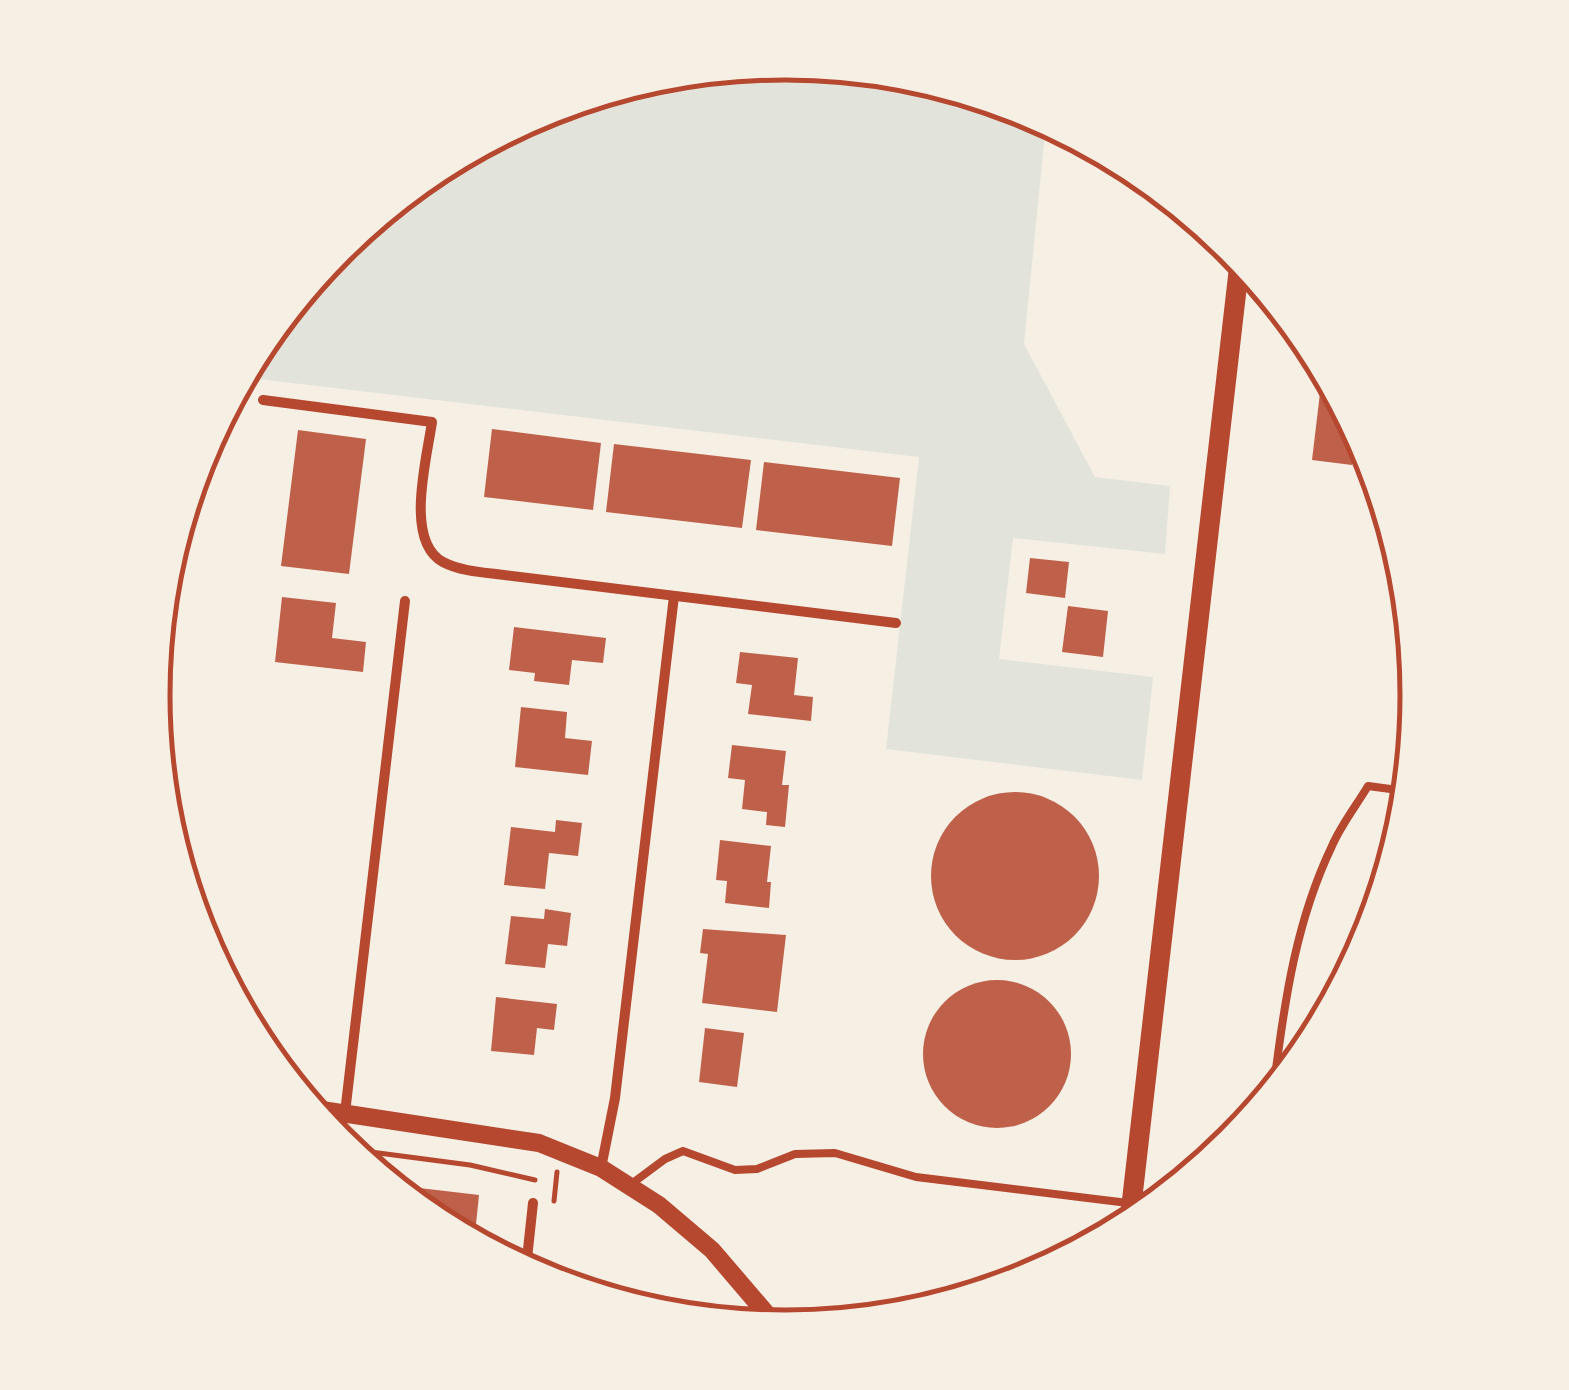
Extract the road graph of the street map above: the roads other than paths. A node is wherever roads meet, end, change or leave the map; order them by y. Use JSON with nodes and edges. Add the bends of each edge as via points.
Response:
{"nodes":[{"id":1,"x":1238,"y":280,"type":"edge"},
{"id":2,"x":263,"y":400,"type":"dead end"},
{"id":3,"x":674,"y":596,"type":"junction"},
{"id":4,"x":405,"y":601,"type":"dead end"},
{"id":5,"x":896,"y":624,"type":"dead end"},
{"id":6,"x":1392,"y":789,"type":"edge"},
{"id":7,"x":1278,"y":1061,"type":"edge"},
{"id":8,"x":333,"y":1112,"type":"edge"},
{"id":9,"x":346,"y":1114,"type":"junction"},
{"id":10,"x":601,"y":1168,"type":"junction"},
{"id":11,"x":630,"y":1184,"type":"junction"},
{"id":12,"x":1136,"y":1199,"type":"edge"},
{"id":13,"x":533,"y":1203,"type":"road end"},
{"id":14,"x":1129,"y":1204,"type":"edge"},
{"id":15,"x":528,"y":1254,"type":"edge"},
{"id":16,"x":763,"y":1309,"type":"edge"}],
"edges":[{"from":1,"to":12,"type":"main road"},
{"from":2,"to":3,"type":"street","via":[[432,422],[420,530],[432,555],[445,563]]},
{"from":3,"to":5,"type":"street"},
{"from":3,"to":10,"type":"street","via":[[616,1098]]},
{"from":4,"to":9,"type":"street"},
{"from":6,"to":7,"type":"lane","via":[[1368,786],[1332,844],[1289,978]]},
{"from":8,"to":9,"type":"street"},
{"from":9,"to":10,"type":"street","via":[[539,1143]]},
{"from":10,"to":11,"type":"street"},
{"from":11,"to":14,"type":"lane","via":[[684,1151],[735,1170],[815,1152],[916,1177]]},
{"from":11,"to":16,"type":"street","via":[[712,1250]]},
{"from":13,"to":15,"type":"street"}]}
